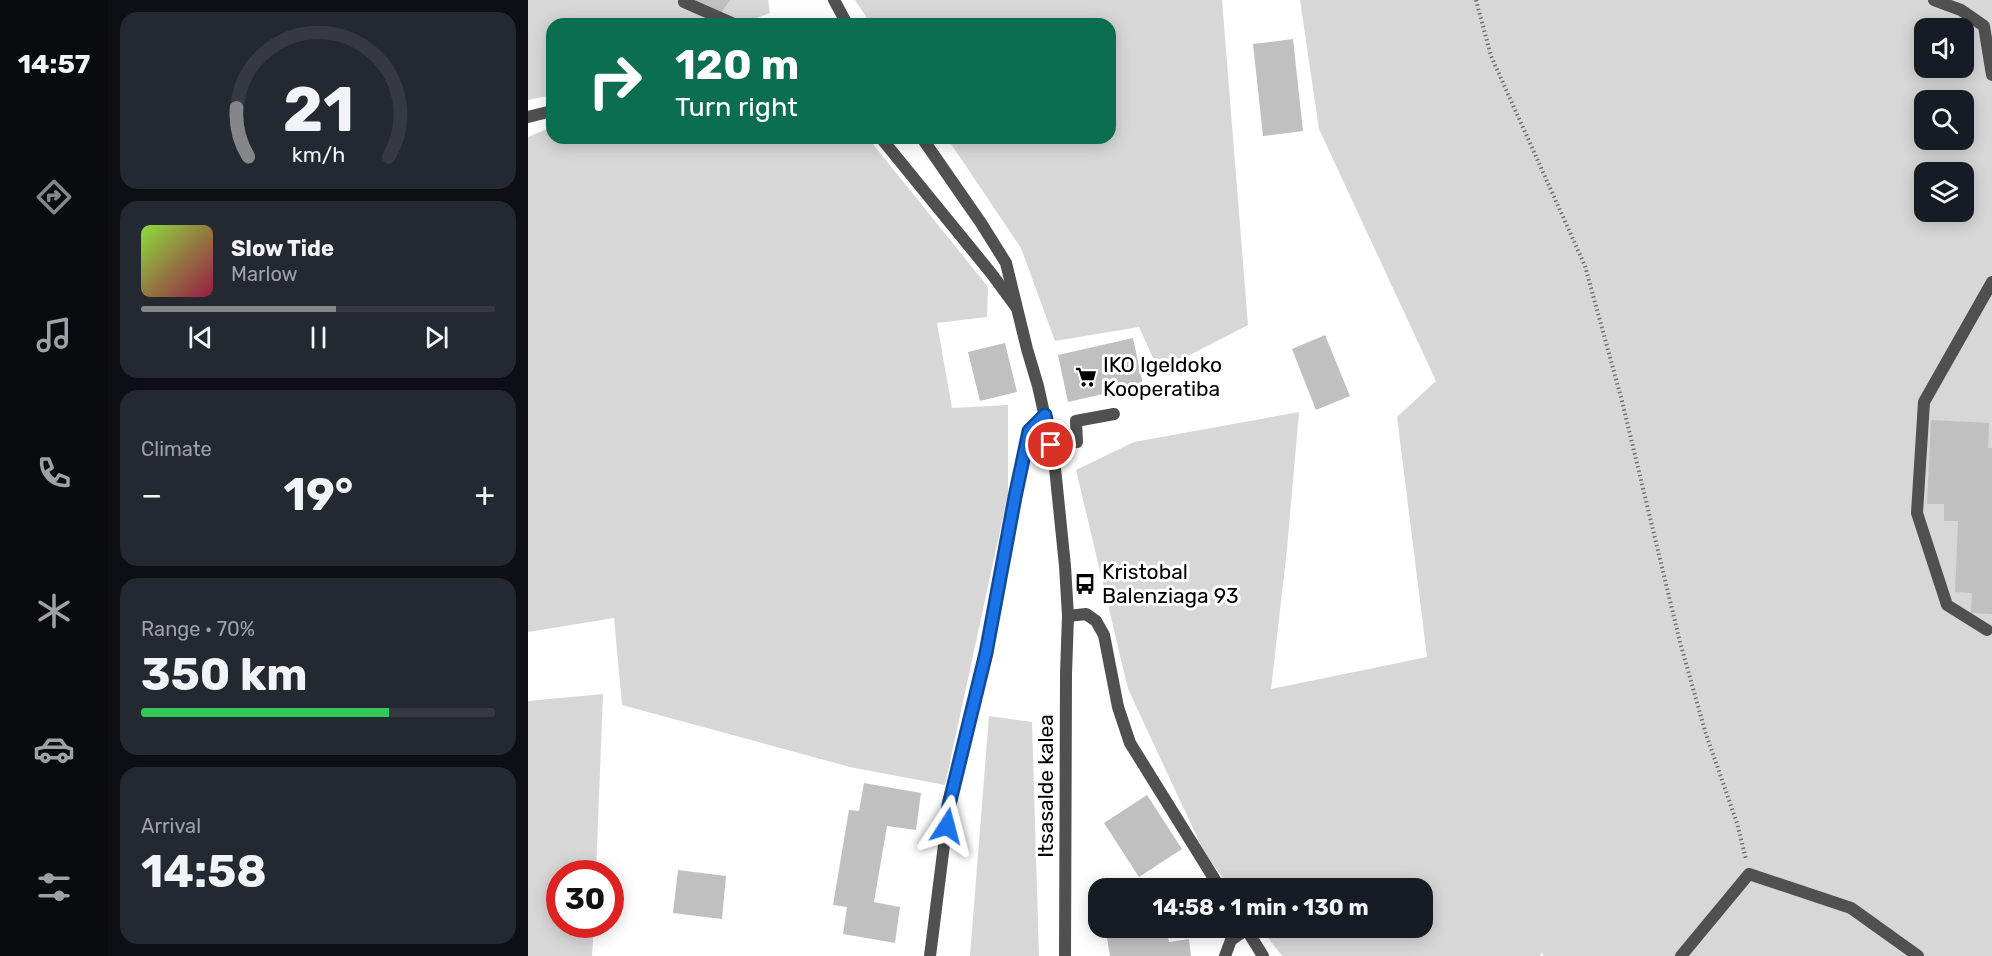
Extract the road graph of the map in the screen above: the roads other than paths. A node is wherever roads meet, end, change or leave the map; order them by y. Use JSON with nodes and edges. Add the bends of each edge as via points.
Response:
{"nodes":[{"id":1,"x":834,"y":0,"type":"edge"},
{"id":2,"x":1934,"y":0,"type":"edge"},
{"id":3,"x":684,"y":2,"type":"dead end"},
{"id":4,"x":720,"y":18,"type":"edge"},
{"id":5,"x":844,"y":18,"type":"edge"},
{"id":6,"x":1992,"y":75,"type":"edge"},
{"id":7,"x":546,"y":112,"type":"edge"},
{"id":8,"x":528,"y":117,"type":"edge"},
{"id":9,"x":886,"y":144,"type":"edge"},
{"id":10,"x":926,"y":144,"type":"edge"},
{"id":11,"x":1992,"y":282,"type":"edge"},
{"id":12,"x":1016,"y":307,"type":"junction"},
{"id":13,"x":1114,"y":414,"type":"dead end"},
{"id":14,"x":1045,"y":415,"type":"junction"},
{"id":15,"x":1051,"y":445,"type":"junction"},
{"id":16,"x":1068,"y":616,"type":"junction"},
{"id":17,"x":1987,"y":630,"type":"dead end"},
{"id":18,"x":1213,"y":878,"type":"edge"},
{"id":19,"x":1234,"y":938,"type":"edge"},
{"id":20,"x":1252,"y":938,"type":"edge"},
{"id":21,"x":930,"y":956,"type":"edge"},
{"id":22,"x":1065,"y":956,"type":"edge"},
{"id":23,"x":1225,"y":956,"type":"edge"},
{"id":24,"x":1263,"y":956,"type":"edge"},
{"id":25,"x":1680,"y":956,"type":"edge"},
{"id":26,"x":1918,"y":956,"type":"edge"}],
"edges":[{"from":1,"to":5,"type":"street"},
{"from":2,"to":6,"type":"street","via":[[1961,10],[1984,26]]},
{"from":3,"to":4,"type":"street"},
{"from":7,"to":8,"type":"street"},
{"from":9,"to":12,"type":"street"},
{"from":10,"to":12,"type":"street","name":"Itsasalde kalea","via":[[1006,263]]},
{"from":11,"to":17,"type":"street","via":[[1923,402],[1917,513],[1947,605]]},
{"from":12,"to":14,"type":"street","name":"Itsasalde kalea"},
{"from":13,"to":15,"type":"street","via":[[1076,421],[1077,442]]},
{"from":14,"to":15,"type":"street","name":"Itsasalde kalea"},
{"from":14,"to":21,"type":"street","via":[[1029,431],[986,653],[949,805]]},
{"from":15,"to":16,"type":"street","name":"Itsasalde kalea"},
{"from":16,"to":18,"type":"street","via":[[1086,614],[1096,621],[1104,636],[1108,666],[1130,743]]},
{"from":16,"to":22,"type":"street","name":"Itsasalde kalea"},
{"from":19,"to":23,"type":"street"},
{"from":20,"to":24,"type":"street"},
{"from":25,"to":26,"type":"street","via":[[1749,874],[1851,908]]}]}
